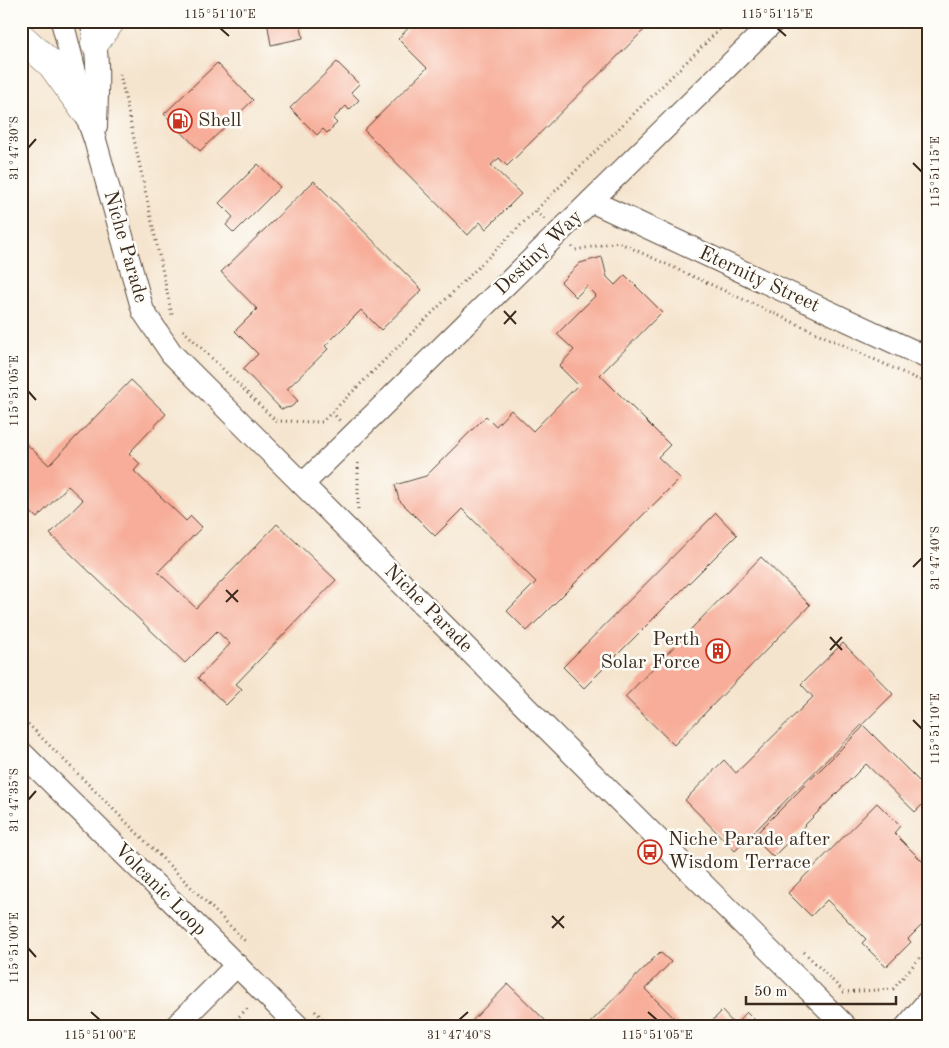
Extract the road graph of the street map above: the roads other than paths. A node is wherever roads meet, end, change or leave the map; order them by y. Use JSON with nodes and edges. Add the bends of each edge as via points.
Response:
{"nodes":[{"id":1,"x":62,"y":21,"type":"edge"},
{"id":2,"x":774,"y":21,"type":"edge"},
{"id":3,"x":99,"y":28,"type":"edge"},
{"id":4,"x":21,"y":37,"type":"edge"},
{"id":5,"x":85,"y":111,"type":"junction"},
{"id":6,"x":95,"y":140,"type":"junction"},
{"id":7,"x":591,"y":201,"type":"junction"},
{"id":8,"x":928,"y":358,"type":"edge"},
{"id":9,"x":303,"y":484,"type":"junction"},
{"id":10,"x":21,"y":752,"type":"edge"},
{"id":11,"x":237,"y":965,"type":"junction"},
{"id":12,"x":928,"y":1001,"type":"edge"},
{"id":13,"x":175,"y":1027,"type":"edge"},
{"id":14,"x":299,"y":1027,"type":"edge"},
{"id":15,"x":846,"y":1027,"type":"edge"},
{"id":16,"x":906,"y":1027,"type":"edge"}],
"edges":[{"from":1,"to":5,"type":"street","name":"Niche Parade"},
{"from":2,"to":7,"type":"street","name":"Destiny Way"},
{"from":3,"to":6,"type":"street","name":"Niche Parade"},
{"from":4,"to":5,"type":"main road","via":[[52,65]]},
{"from":5,"to":6,"type":"street","name":"Niche Parade"},
{"from":6,"to":9,"type":"street","name":"Niche Parade","via":[[143,312],[172,354]]},
{"from":7,"to":8,"type":"street","name":"Eternity Street"},
{"from":7,"to":9,"type":"street","name":"Destiny Way"},
{"from":9,"to":15,"type":"street","name":"Niche Parade"},
{"from":10,"to":11,"type":"street","name":"Volcanic Loop"},
{"from":11,"to":13,"type":"street"},
{"from":11,"to":14,"type":"street","name":"Volcanic Loop"},
{"from":12,"to":16,"type":"street"}]}
